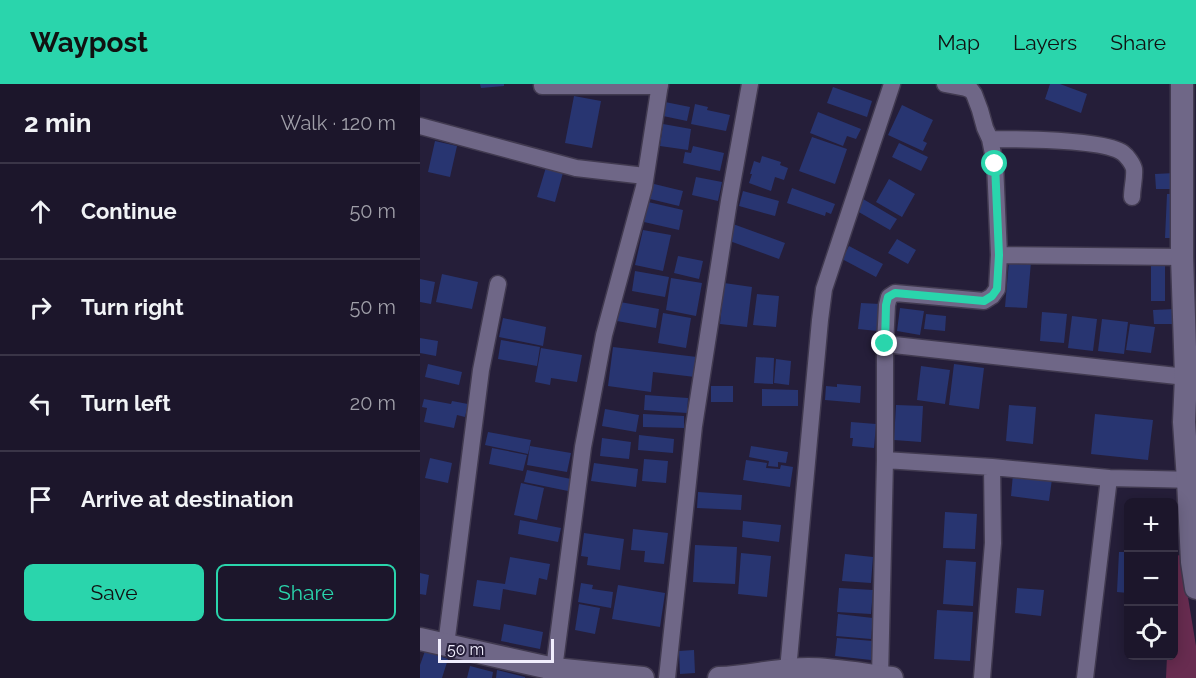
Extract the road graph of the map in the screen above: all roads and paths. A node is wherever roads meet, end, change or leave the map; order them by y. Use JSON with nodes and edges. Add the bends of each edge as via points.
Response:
{"nodes":[{"id":1,"x":750,"y":84,"type":"edge"},
{"id":2,"x":892,"y":84,"type":"edge"},
{"id":3,"x":945,"y":84,"type":"edge"},
{"id":4,"x":1182,"y":84,"type":"edge"},
{"id":5,"x":660,"y":85,"type":"edge"},
{"id":6,"x":542,"y":86,"type":"dead end"},
{"id":7,"x":420,"y":126,"type":"edge"},
{"id":8,"x":1189,"y":128,"type":"edge"},
{"id":9,"x":990,"y":139,"type":"junction"},
{"id":10,"x":645,"y":176,"type":"junction"},
{"id":11,"x":1132,"y":196,"type":"dead end"},
{"id":12,"x":999,"y":255,"type":"junction"},
{"id":13,"x":1182,"y":257,"type":"junction"},
{"id":14,"x":498,"y":284,"type":"dead end"},
{"id":15,"x":885,"y":344,"type":"junction"},
{"id":16,"x":1186,"y":377,"type":"junction"},
{"id":17,"x":885,"y":460,"type":"junction"},
{"id":18,"x":992,"y":467,"type":"junction"},
{"id":19,"x":1109,"y":478,"type":"junction"},
{"id":20,"x":1192,"y":480,"type":"edge"},
{"id":21,"x":1196,"y":588,"type":"edge"},
{"id":22,"x":420,"y":639,"type":"edge"},
{"id":23,"x":446,"y":645,"type":"junction"},
{"id":24,"x":788,"y":669,"type":"junction"},
{"id":25,"x":553,"y":674,"type":"edge"},
{"id":26,"x":886,"y":677,"type":"edge"},
{"id":27,"x":643,"y":678,"type":"edge"},
{"id":28,"x":667,"y":678,"type":"edge"},
{"id":29,"x":719,"y":678,"type":"edge"},
{"id":30,"x":982,"y":678,"type":"edge"},
{"id":31,"x":1085,"y":678,"type":"edge"}],
"edges":[{"from":1,"to":28,"type":"street","via":[[694,426]]},
{"from":2,"to":24,"type":"street","via":[[824,289]]},
{"from":3,"to":9,"type":"street","via":[[971,90]]},
{"from":4,"to":8,"type":"main road"},
{"from":5,"to":6,"type":"street"},
{"from":5,"to":10,"type":"street"},
{"from":7,"to":10,"type":"street","via":[[576,168]]},
{"from":8,"to":13,"type":"main road"},
{"from":9,"to":11,"type":"street","via":[[1110,147],[1123,153],[1134,168]]},
{"from":9,"to":12,"type":"street","via":[[995,164]]},
{"from":10,"to":25,"type":"street","via":[[604,335],[582,447]]},
{"from":12,"to":13,"type":"street"},
{"from":12,"to":15,"type":"street","via":[[997,289],[984,301],[895,293],[888,297]]},
{"from":13,"to":16,"type":"main road"},
{"from":14,"to":23,"type":"street","via":[[481,370]]},
{"from":15,"to":16,"type":"street"},
{"from":15,"to":17,"type":"street"},
{"from":16,"to":20,"type":"main road","via":[[1184,422]]},
{"from":17,"to":18,"type":"street"},
{"from":17,"to":26,"type":"street"},
{"from":18,"to":19,"type":"street"},
{"from":18,"to":30,"type":"street","via":[[993,543]]},
{"from":19,"to":20,"type":"street"},
{"from":19,"to":31,"type":"street"},
{"from":20,"to":21,"type":"main road","via":[[1192,562]]},
{"from":22,"to":23,"type":"main road"},
{"from":23,"to":25,"type":"main road"},
{"from":24,"to":26,"type":"main road"},
{"from":24,"to":29,"type":"main road"},
{"from":25,"to":27,"type":"main road"}]}
